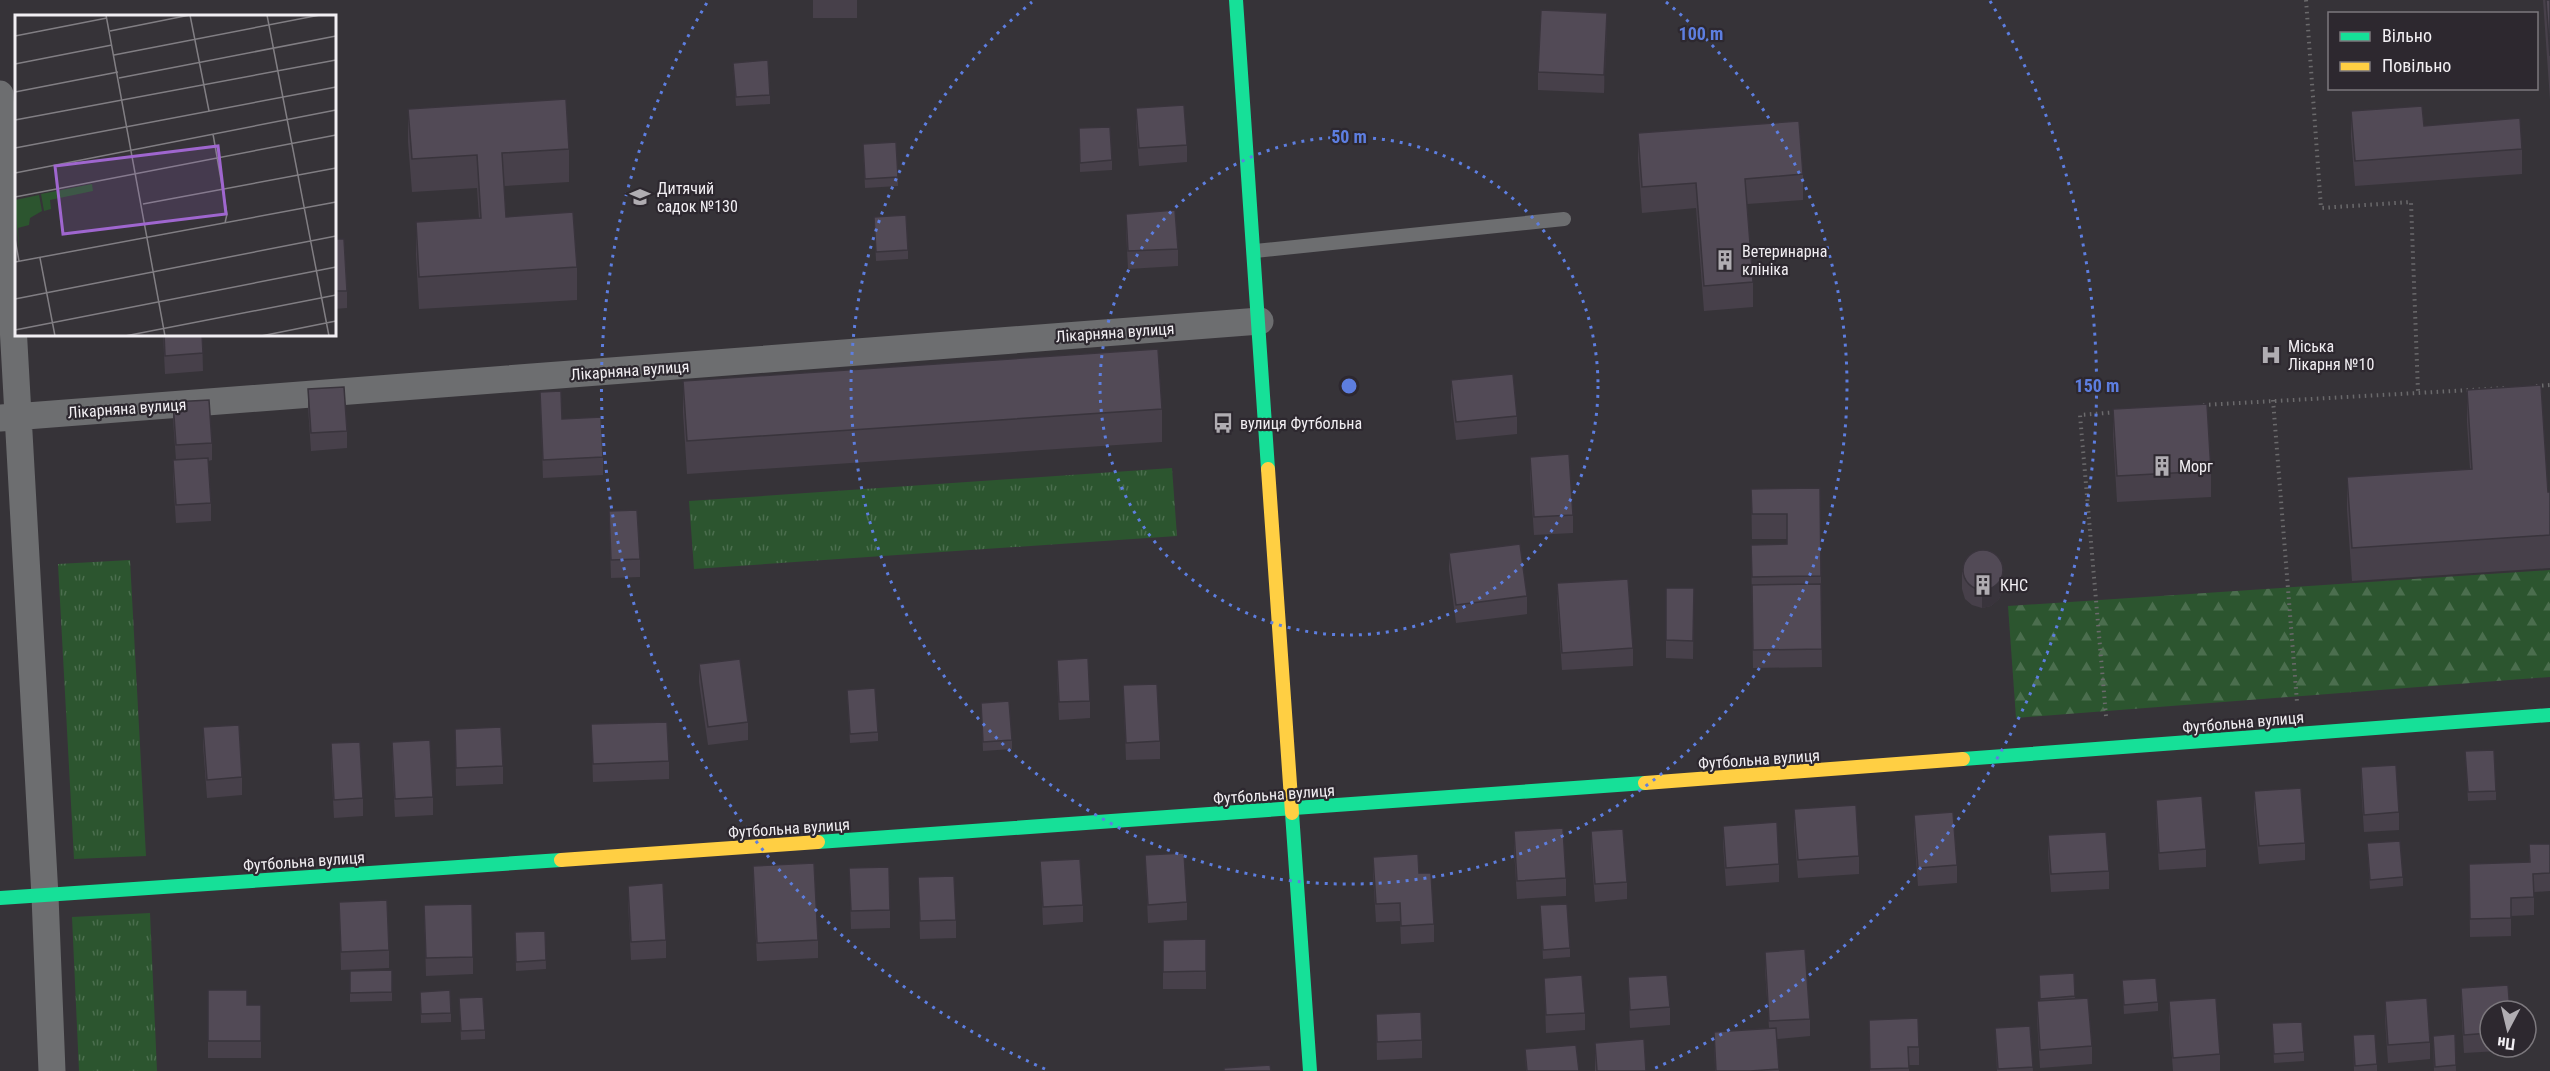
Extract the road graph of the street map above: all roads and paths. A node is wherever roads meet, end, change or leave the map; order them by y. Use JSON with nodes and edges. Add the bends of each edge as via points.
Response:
{"nodes":[{"id":1,"x":1236,"y":0,"type":"edge"},
{"id":2,"x":2306,"y":0,"type":"edge"},
{"id":3,"x":0,"y":94,"type":"edge"},
{"id":4,"x":1564,"y":219,"type":"dead end"},
{"id":5,"x":1255,"y":251,"type":"junction"},
{"id":6,"x":1260,"y":321,"type":"junction"},
{"id":7,"x":2550,"y":386,"type":"edge"},
{"id":8,"x":2514,"y":387,"type":"edge"},
{"id":9,"x":2526,"y":387,"type":"edge"},
{"id":10,"x":2418,"y":392,"type":"junction"},
{"id":11,"x":2274,"y":400,"type":"junction"},
{"id":12,"x":2194,"y":406,"type":"edge"},
{"id":13,"x":2126,"y":411,"type":"edge"},
{"id":14,"x":10,"y":417,"type":"edge"},
{"id":15,"x":2550,"y":715,"type":"edge"},
{"id":16,"x":2299,"y":734,"type":"junction"},
{"id":17,"x":2109,"y":750,"type":"junction"},
{"id":18,"x":1292,"y":810,"type":"junction"},
{"id":19,"x":45,"y":896,"type":"junction"},
{"id":20,"x":0,"y":898,"type":"edge"},
{"id":21,"x":52,"y":1071,"type":"edge"},
{"id":22,"x":1310,"y":1071,"type":"edge"}],
"edges":[{"from":1,"to":5,"type":"street"},
{"from":2,"to":10,"type":"path","via":[[2321,208],[2411,202]]},
{"from":3,"to":14,"type":"street"},
{"from":4,"to":5,"type":"lane"},
{"from":5,"to":6,"type":"street"},
{"from":6,"to":14,"type":"street","name":"Лікарняна вулиця"},
{"from":6,"to":18,"type":"street"},
{"from":7,"to":9,"type":"path"},
{"from":8,"to":10,"type":"path"},
{"from":10,"to":11,"type":"path"},
{"from":11,"to":12,"type":"path"},
{"from":11,"to":16,"type":"path"},
{"from":13,"to":17,"type":"path","via":[[2080,414]]},
{"from":14,"to":19,"type":"street"},
{"from":15,"to":16,"type":"street","name":"Футбольна вулиця"},
{"from":16,"to":17,"type":"street","name":"Футбольна вулиця"},
{"from":17,"to":18,"type":"street","name":"Футбольна вулиця"},
{"from":18,"to":19,"type":"street","name":"Футбольна вулиця"},
{"from":18,"to":22,"type":"street"},
{"from":19,"to":20,"type":"street","name":"Футбольна вулиця"},
{"from":19,"to":21,"type":"street"}]}
